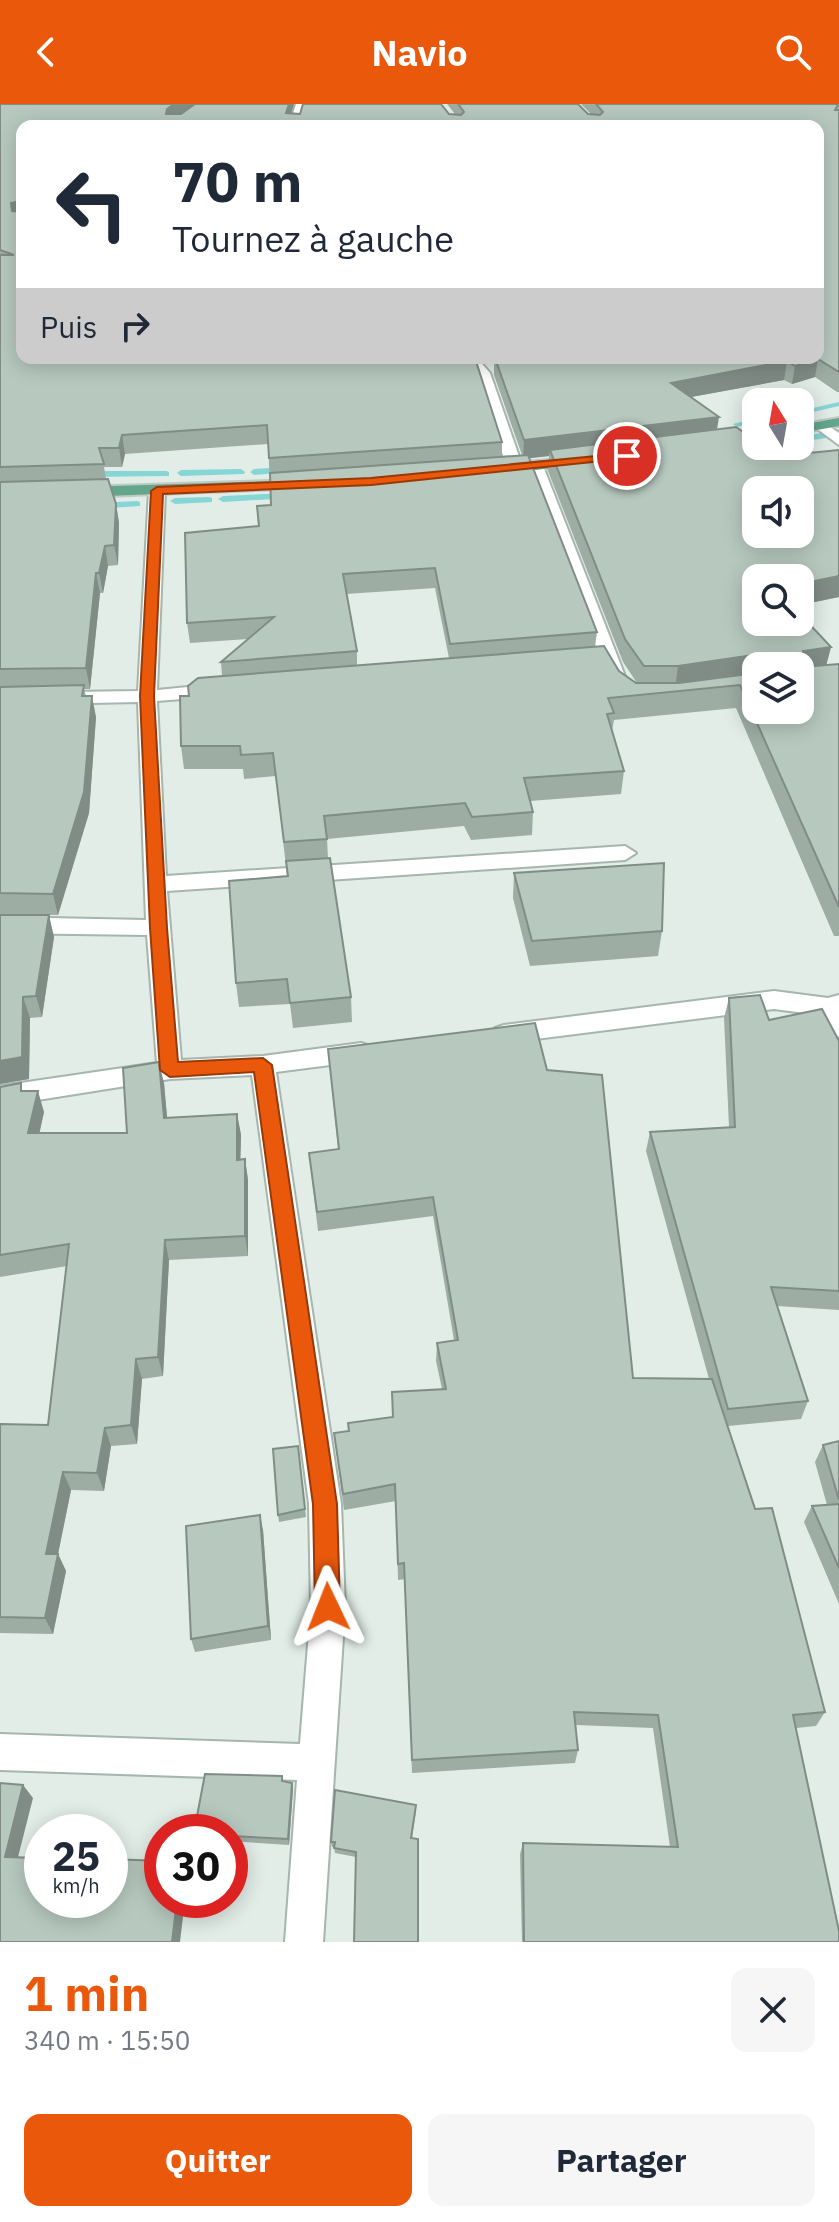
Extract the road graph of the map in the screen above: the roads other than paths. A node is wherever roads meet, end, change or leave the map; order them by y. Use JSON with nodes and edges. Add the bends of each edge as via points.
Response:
{"nodes":[{"id":1,"x":481,"y":364,"type":"edge"},
{"id":2,"x":839,"y":422,"type":"edge"},
{"id":3,"x":821,"y":425,"type":"junction"},
{"id":4,"x":814,"y":426,"type":"edge"},
{"id":5,"x":839,"y":441,"type":"edge"},
{"id":6,"x":596,"y":459,"type":"edge"},
{"id":7,"x":535,"y":466,"type":"junction"},
{"id":8,"x":515,"y":468,"type":"junction"},
{"id":9,"x":486,"y":471,"type":"edge"},
{"id":10,"x":314,"y":485,"type":"edge"},
{"id":11,"x":157,"y":491,"type":"junction"},
{"id":12,"x":63,"y":492,"type":"edge"},
{"id":13,"x":243,"y":689,"type":"edge"},
{"id":14,"x":625,"y":693,"type":"edge"},
{"id":15,"x":147,"y":696,"type":"junction"},
{"id":16,"x":0,"y":699,"type":"edge"},
{"id":17,"x":625,"y":853,"type":"dead end"},
{"id":18,"x":157,"y":884,"type":"junction"},
{"id":19,"x":0,"y":925,"type":"edge"},
{"id":20,"x":158,"y":928,"type":"junction"},
{"id":21,"x":835,"y":1013,"type":"edge"},
{"id":22,"x":485,"y":1036,"type":"edge"},
{"id":23,"x":390,"y":1049,"type":"edge"},
{"id":24,"x":263,"y":1065,"type":"junction"},
{"id":25,"x":170,"y":1070,"type":"junction"},
{"id":26,"x":0,"y":1096,"type":"edge"},
{"id":27,"x":0,"y":1752,"type":"edge"},
{"id":28,"x":317,"y":1763,"type":"junction"},
{"id":29,"x":304,"y":1942,"type":"edge"}],
"edges":[{"from":1,"to":8,"type":"street","via":[[490,369]]},
{"from":2,"to":3,"type":"main road"},
{"from":3,"to":4,"type":"main road"},
{"from":3,"to":5,"type":"street"},
{"from":6,"to":7,"type":"main road"},
{"from":7,"to":8,"type":"main road"},
{"from":7,"to":14,"type":"street","via":[[600,660]]},
{"from":8,"to":9,"type":"main road"},
{"from":10,"to":11,"type":"main road"},
{"from":11,"to":12,"type":"main road"},
{"from":11,"to":15,"type":"street"},
{"from":13,"to":15,"type":"street"},
{"from":15,"to":16,"type":"street"},
{"from":15,"to":18,"type":"street"},
{"from":17,"to":18,"type":"street"},
{"from":18,"to":20,"type":"street"},
{"from":19,"to":20,"type":"street"},
{"from":20,"to":25,"type":"street"},
{"from":21,"to":22,"type":"street","via":[[762,1001]]},
{"from":23,"to":24,"type":"street"},
{"from":24,"to":25,"type":"street"},
{"from":24,"to":28,"type":"street","via":[[325,1504],[328,1607]]},
{"from":25,"to":26,"type":"street"},
{"from":27,"to":28,"type":"street"},
{"from":28,"to":29,"type":"street"}]}
